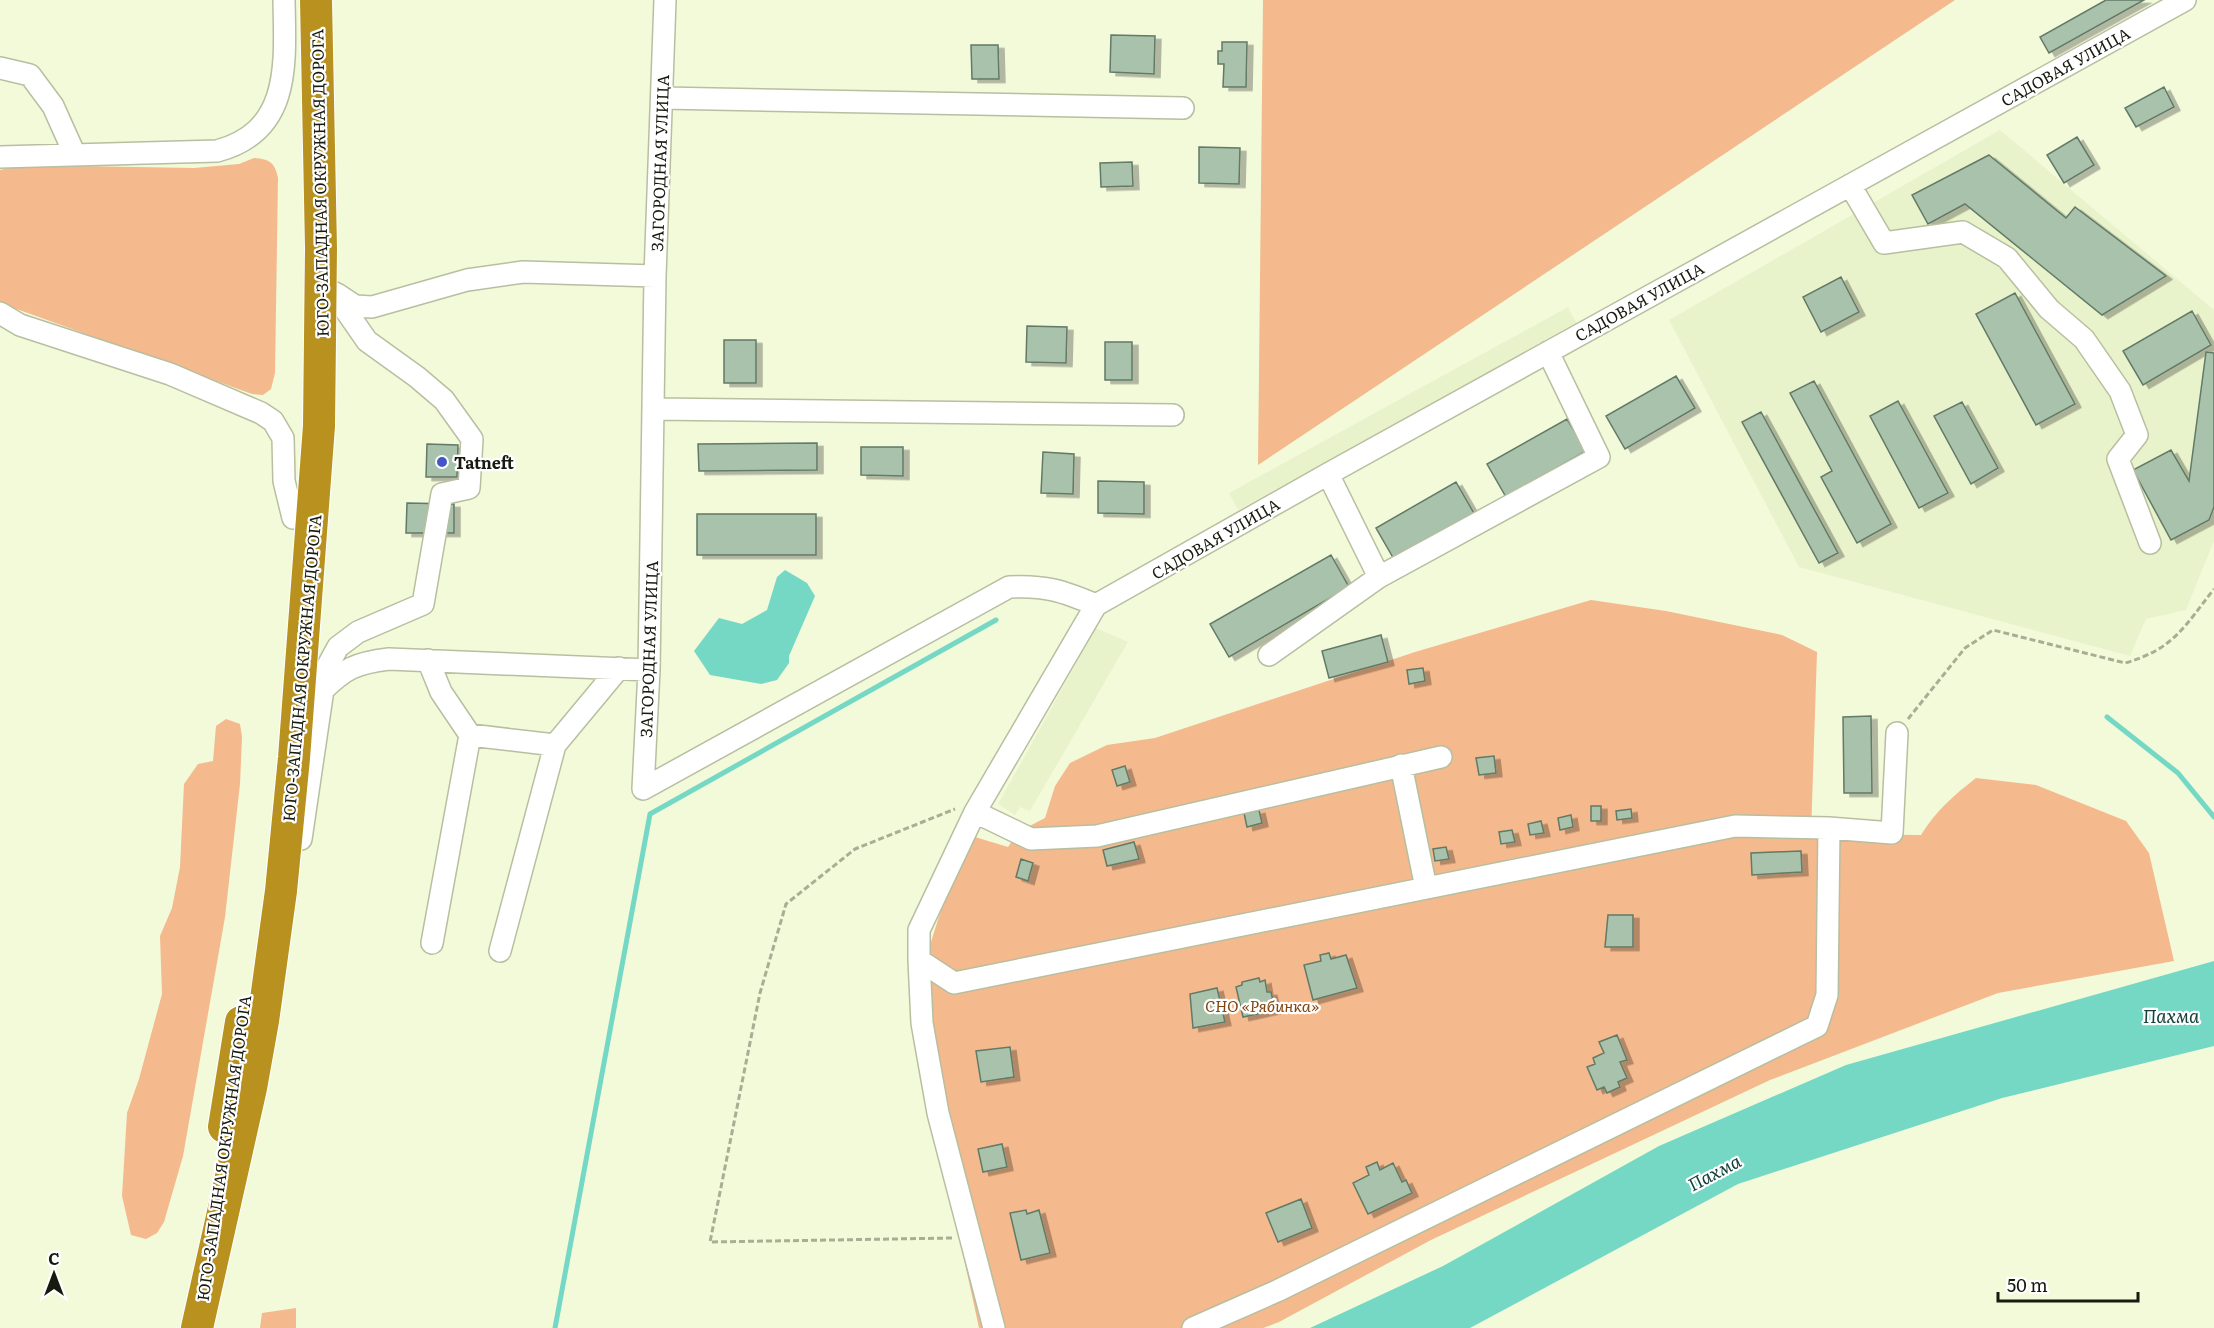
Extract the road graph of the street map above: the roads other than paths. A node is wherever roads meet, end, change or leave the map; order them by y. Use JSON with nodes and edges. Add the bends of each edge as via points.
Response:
{"nodes":[{"id":1,"x":284,"y":0,"type":"edge"},
{"id":2,"x":298,"y":0,"type":"edge"},
{"id":3,"x":316,"y":0,"type":"edge"},
{"id":4,"x":665,"y":0,"type":"edge"},
{"id":5,"x":2185,"y":0,"type":"edge"},
{"id":6,"x":0,"y":68,"type":"edge"},
{"id":7,"x":662,"y":98,"type":"junction"},
{"id":8,"x":1183,"y":108,"type":"dead end"},
{"id":9,"x":75,"y":155,"type":"junction"},
{"id":10,"x":0,"y":157,"type":"edge"},
{"id":11,"x":1850,"y":185,"type":"junction"},
{"id":12,"x":321,"y":248,"type":"junction"},
{"id":13,"x":655,"y":276,"type":"junction"},
{"id":14,"x":333,"y":292,"type":"junction"},
{"id":15,"x":0,"y":313,"type":"edge"},
{"id":16,"x":1548,"y":351,"type":"junction"},
{"id":17,"x":653,"y":409,"type":"junction"},
{"id":18,"x":1173,"y":415,"type":"dead end"},
{"id":19,"x":1328,"y":474,"type":"junction"},
{"id":20,"x":292,"y":518,"type":"junction"},
{"id":21,"x":2150,"y":543,"type":"dead end"},
{"id":22,"x":1379,"y":577,"type":"junction"},
{"id":23,"x":1096,"y":605,"type":"junction"},
{"id":24,"x":1269,"y":656,"type":"dead end"},
{"id":25,"x":428,"y":660,"type":"junction"},
{"id":26,"x":619,"y":668,"type":"junction"},
{"id":27,"x":649,"y":670,"type":"junction"},
{"id":28,"x":321,"y":692,"type":"junction"},
{"id":29,"x":1897,"y":733,"type":"road end"},
{"id":30,"x":470,"y":735,"type":"junction"},
{"id":31,"x":555,"y":744,"type":"junction"},
{"id":32,"x":1441,"y":757,"type":"dead end"},
{"id":33,"x":1401,"y":765,"type":"junction"},
{"id":34,"x":978,"y":805,"type":"junction"},
{"id":35,"x":1829,"y":828,"type":"junction"},
{"id":36,"x":1426,"y":888,"type":"junction"},
{"id":37,"x":432,"y":943,"type":"dead end"},
{"id":38,"x":500,"y":951,"type":"dead end"},
{"id":39,"x":919,"y":960,"type":"junction"},
{"id":40,"x":232,"y":1169,"type":"junction"},
{"id":41,"x":197,"y":1328,"type":"edge"},
{"id":42,"x":994,"y":1328,"type":"edge"},
{"id":43,"x":1193,"y":1328,"type":"edge"}],
"edges":[{"from":1,"to":9,"type":"street","via":[[280,91],[267,120],[250,137],[217,150]]},
{"from":2,"to":20,"type":"highway","name":"ЮГО-ЗАПАДНАЯ ОКРУЖНАЯ ДОРОГА","via":[[300,335]]},
{"from":3,"to":12,"type":"highway","name":"ЮГО-ЗАПАДНАЯ ОКРУЖНАЯ ДОРОГА"},
{"from":4,"to":7,"type":"street","name":"ЗАГОРОДНАЯ УЛИЦА"},
{"from":5,"to":11,"type":"street","name":"САДОВАЯ УЛИЦА"},
{"from":6,"to":9,"type":"street","via":[[30,75],[53,106]]},
{"from":7,"to":8,"type":"street"},
{"from":7,"to":13,"type":"street","name":"ЗАГОРОДНАЯ УЛИЦА"},
{"from":9,"to":10,"type":"street"},
{"from":11,"to":16,"type":"street","name":"САДОВАЯ УЛИЦА"},
{"from":11,"to":21,"type":"street","via":[[1884,243],[1963,232],[2007,258],[2049,309],[2084,339],[2120,391],[2137,435],[2118,459]]},
{"from":12,"to":14,"type":"street"},
{"from":12,"to":40,"type":"highway","name":"ЮГО-ЗАПАДНАЯ ОКРУЖНАЯ ДОРОГА","via":[[315,483],[290,803],[263,1021]]},
{"from":13,"to":14,"type":"street","via":[[523,272],[467,280],[372,307],[355,306]]},
{"from":13,"to":17,"type":"street","name":"ЗАГОРОДНАЯ УЛИЦА"},
{"from":14,"to":28,"type":"street","via":[[367,341],[444,400],[472,439],[469,489],[442,494],[423,604],[358,632],[338,647],[326,669]]},
{"from":15,"to":20,"type":"street","via":[[20,325],[171,374],[267,417],[280,429],[283,438],[284,481]]},
{"from":16,"to":19,"type":"street","name":"САДОВАЯ УЛИЦА"},
{"from":16,"to":22,"type":"street","via":[[1599,457]]},
{"from":17,"to":18,"type":"street"},
{"from":17,"to":27,"type":"street","name":"ЗАГОРОДНАЯ УЛИЦА"},
{"from":19,"to":22,"type":"street"},
{"from":19,"to":23,"type":"street","name":"САДОВАЯ УЛИЦА"},
{"from":20,"to":41,"type":"highway","name":"ЮГО-ЗАПАДНАЯ ОКРУЖНАЯ ДОРОГА","via":[[279,712],[258,913],[230,1082]]},
{"from":22,"to":24,"type":"street"},
{"from":23,"to":27,"type":"street","name":"ЗАГОРОДНАЯ УЛИЦА","via":[[1062,590],[1009,587],[643,789]]},
{"from":23,"to":34,"type":"street"},
{"from":25,"to":26,"type":"street"},
{"from":25,"to":28,"type":"street","via":[[388,658],[360,662]]},
{"from":25,"to":30,"type":"street","via":[[441,692]]},
{"from":26,"to":27,"type":"street"},
{"from":26,"to":31,"type":"street"},
{"from":28,"to":40,"type":"street","via":[[269,1073]]},
{"from":29,"to":35,"type":"street","via":[[1892,833]]},
{"from":30,"to":31,"type":"street"},
{"from":30,"to":37,"type":"street"},
{"from":31,"to":38,"type":"street"},
{"from":32,"to":33,"type":"street"},
{"from":33,"to":34,"type":"street","via":[[1097,836],[1031,839]]},
{"from":33,"to":36,"type":"street"},
{"from":34,"to":39,"type":"street","via":[[919,930]]},
{"from":35,"to":36,"type":"street","via":[[1735,826]]},
{"from":35,"to":43,"type":"street","via":[[1827,995],[1817,1026],[1277,1291]]},
{"from":36,"to":39,"type":"street","via":[[954,983]]},
{"from":39,"to":42,"type":"street","via":[[922,1023],[938,1113]]},
{"from":40,"to":41,"type":"highway","name":"ЮГО-ЗАПАДНАЯ ОКРУЖНАЯ ДОРОГА"}]}
